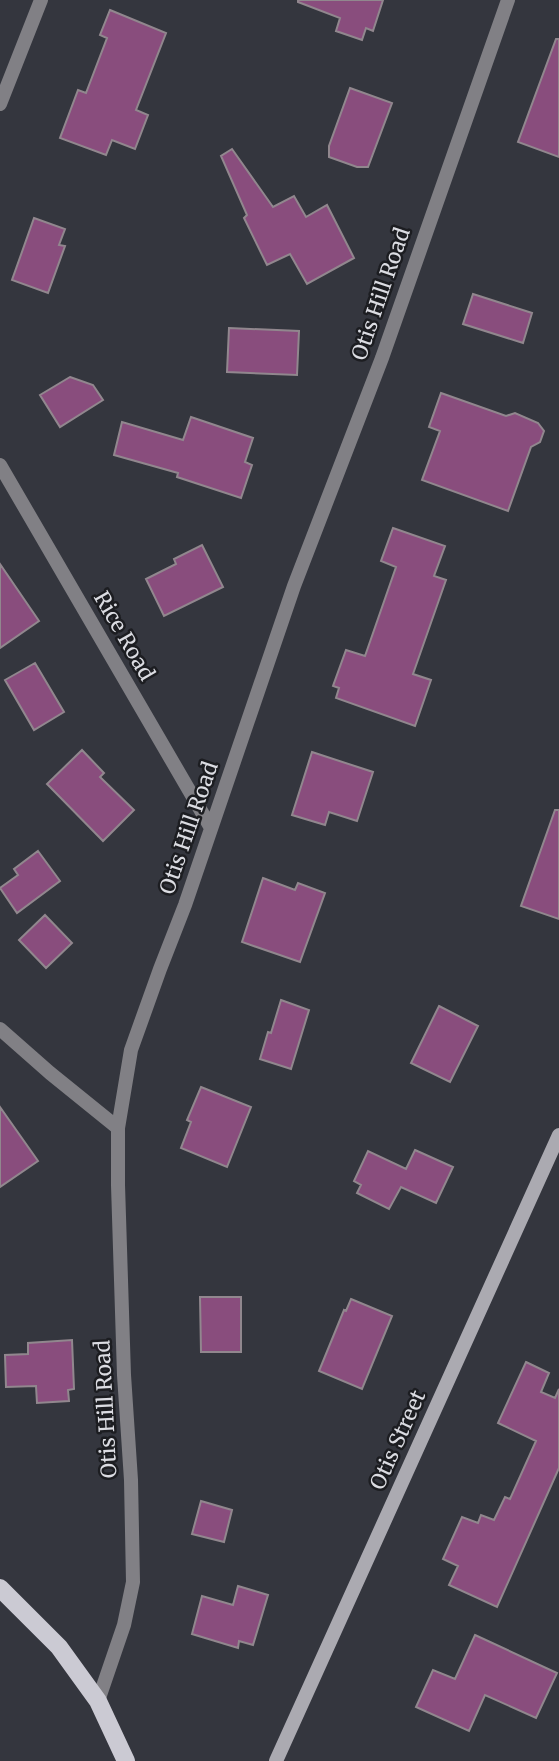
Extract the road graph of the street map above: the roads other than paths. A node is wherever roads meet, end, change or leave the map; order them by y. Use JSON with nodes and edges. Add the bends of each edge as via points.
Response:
{"nodes":[{"id":1,"x":41,"y":0,"type":"edge"},
{"id":2,"x":508,"y":0,"type":"edge"},
{"id":3,"x":0,"y":104,"type":"edge"},
{"id":4,"x":0,"y":465,"type":"edge"},
{"id":5,"x":211,"y":828,"type":"junction"},
{"id":6,"x":0,"y":1029,"type":"edge"},
{"id":7,"x":118,"y":1128,"type":"junction"},
{"id":8,"x":559,"y":1135,"type":"edge"},
{"id":9,"x":0,"y":1588,"type":"edge"},
{"id":10,"x":98,"y":1701,"type":"junction"},
{"id":11,"x":126,"y":1761,"type":"edge"},
{"id":12,"x":276,"y":1761,"type":"edge"}],
"edges":[{"from":1,"to":3,"type":"street"},
{"from":2,"to":5,"type":"street","name":"Otis Hill Road","via":[[382,358],[294,586]]},
{"from":4,"to":5,"type":"street","name":"Rice Road"},
{"from":5,"to":7,"type":"street","name":"Otis Hill Road","via":[[131,1050]]},
{"from":6,"to":7,"type":"street"},
{"from":7,"to":10,"type":"street","name":"Otis Hill Road","via":[[133,1582]]},
{"from":8,"to":12,"type":"street","name":"Otis Street"},
{"from":9,"to":10,"type":"main road","via":[[59,1647]]},
{"from":10,"to":11,"type":"main road"}]}
